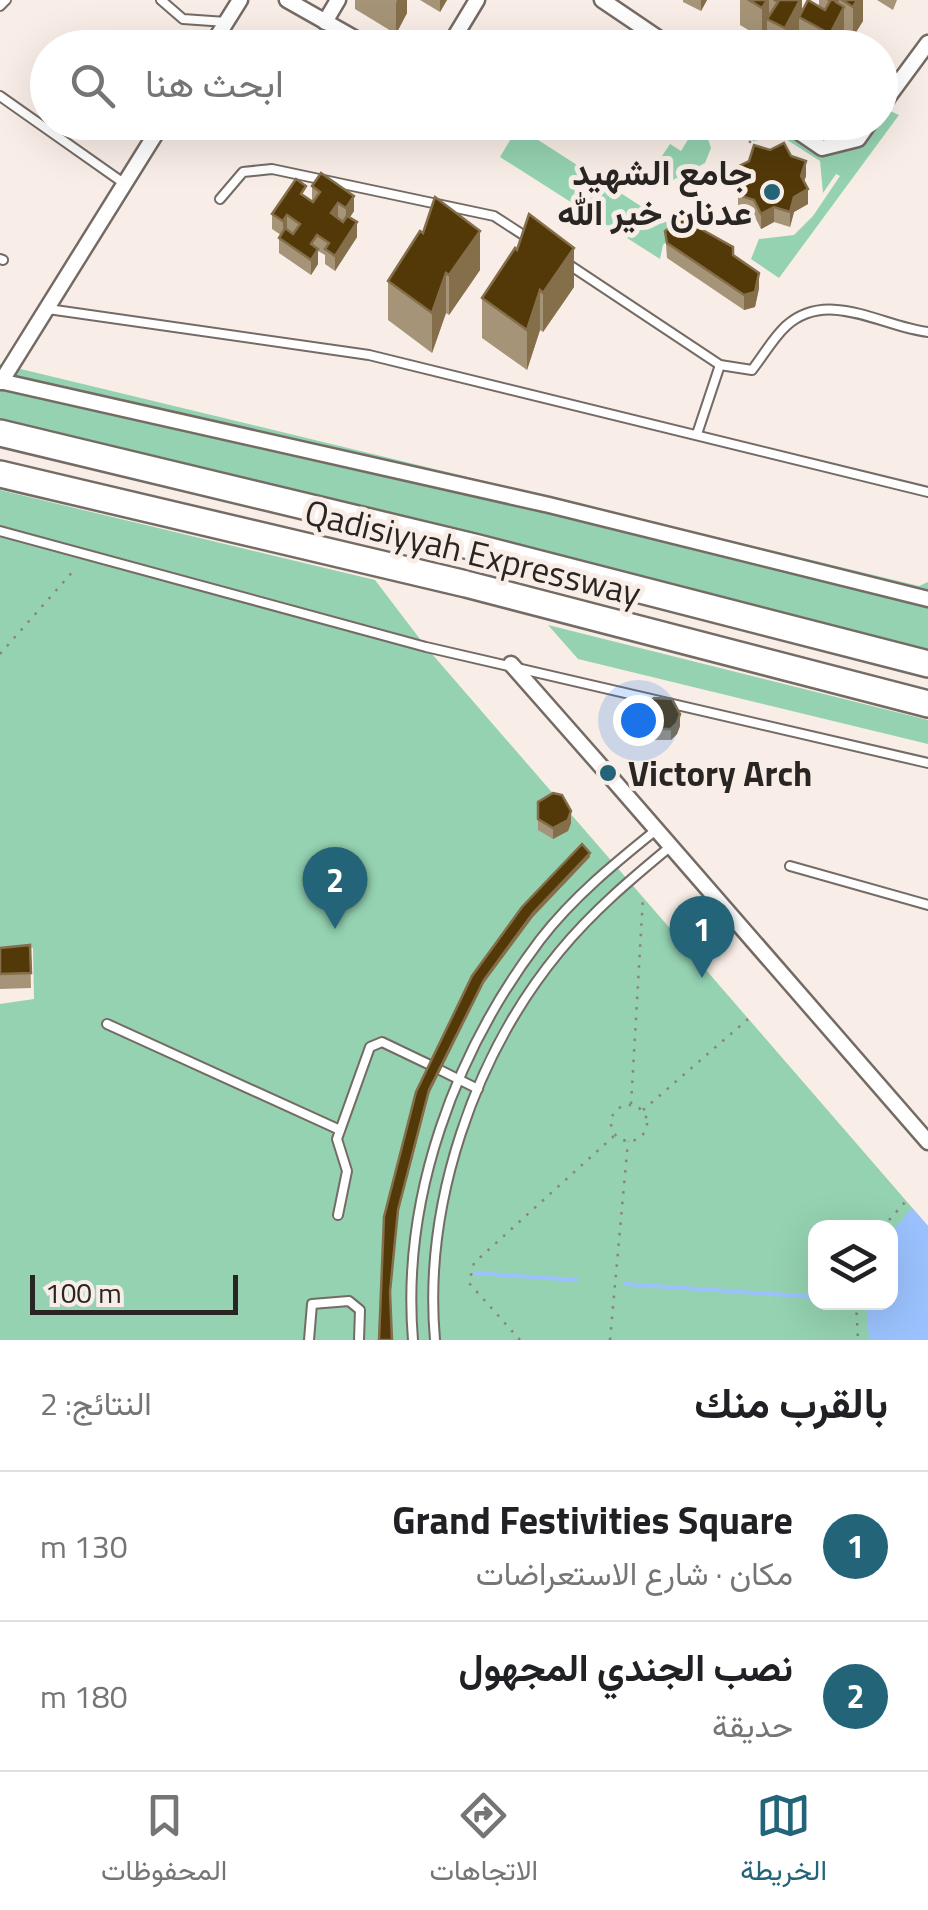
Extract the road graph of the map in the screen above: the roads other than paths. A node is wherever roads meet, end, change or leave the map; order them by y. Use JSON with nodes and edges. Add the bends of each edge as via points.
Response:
{"nodes":[{"id":1,"x":6,"y":0,"type":"edge"},
{"id":2,"x":161,"y":0,"type":"edge"},
{"id":3,"x":240,"y":0,"type":"edge"},
{"id":4,"x":287,"y":0,"type":"edge"},
{"id":5,"x":338,"y":0,"type":"edge"},
{"id":6,"x":477,"y":0,"type":"edge"},
{"id":7,"x":602,"y":0,"type":"edge"},
{"id":8,"x":0,"y":6,"type":"edge"},
{"id":9,"x":226,"y":22,"type":"junction"},
{"id":10,"x":324,"y":22,"type":"junction"},
{"id":11,"x":221,"y":30,"type":"edge"},
{"id":12,"x":339,"y":30,"type":"edge"},
{"id":13,"x":459,"y":30,"type":"edge"},
{"id":14,"x":646,"y":30,"type":"edge"},
{"id":15,"x":928,"y":43,"type":"edge"},
{"id":16,"x":898,"y":84,"type":"edge"},
{"id":17,"x":0,"y":96,"type":"edge"},
{"id":18,"x":30,"y":117,"type":"edge"},
{"id":19,"x":62,"y":140,"type":"edge"},
{"id":20,"x":152,"y":140,"type":"edge"},
{"id":21,"x":810,"y":140,"type":"edge"},
{"id":22,"x":854,"y":140,"type":"edge"},
{"id":23,"x":125,"y":184,"type":"junction"},
{"id":24,"x":220,"y":199,"type":"dead end"},
{"id":25,"x":542,"y":248,"type":"edge"},
{"id":26,"x":558,"y":258,"type":"edge"},
{"id":27,"x":47,"y":308,"type":"junction"},
{"id":28,"x":928,"y":332,"type":"edge"},
{"id":29,"x":720,"y":365,"type":"junction"},
{"id":30,"x":1,"y":381,"type":"edge"},
{"id":31,"x":0,"y":433,"type":"edge"},
{"id":32,"x":697,"y":434,"type":"junction"},
{"id":33,"x":0,"y":474,"type":"edge"},
{"id":34,"x":928,"y":492,"type":"edge"},
{"id":35,"x":0,"y":530,"type":"edge"},
{"id":36,"x":928,"y":600,"type":"edge"},
{"id":37,"x":511,"y":664,"type":"junction"},
{"id":38,"x":928,"y":664,"type":"edge"},
{"id":39,"x":928,"y":704,"type":"edge"},
{"id":40,"x":928,"y":763,"type":"edge"},
{"id":41,"x":656,"y":830,"type":"junction"},
{"id":42,"x":671,"y":846,"type":"junction"},
{"id":43,"x":790,"y":866,"type":"dead end"},
{"id":44,"x":928,"y":905,"type":"edge"},
{"id":45,"x":107,"y":1024,"type":"dead end"},
{"id":46,"x":428,"y":1064,"type":"edge"},
{"id":47,"x":440,"y":1070,"type":"edge"},
{"id":48,"x":458,"y":1079,"type":"junction"},
{"id":49,"x":478,"y":1089,"type":"junction"},
{"id":50,"x":340,"y":1130,"type":"junction"},
{"id":51,"x":928,"y":1142,"type":"edge"},
{"id":52,"x":338,"y":1215,"type":"dead end"},
{"id":53,"x":309,"y":1340,"type":"edge"},
{"id":54,"x":359,"y":1340,"type":"edge"},
{"id":55,"x":413,"y":1340,"type":"edge"},
{"id":56,"x":435,"y":1340,"type":"edge"}],
"edges":[{"from":1,"to":8,"type":"lane"},
{"from":2,"to":9,"type":"lane","via":[[184,19]]},
{"from":3,"to":9,"type":"street"},
{"from":4,"to":10,"type":"street"},
{"from":5,"to":10,"type":"street"},
{"from":6,"to":13,"type":"street"},
{"from":7,"to":14,"type":"street"},
{"from":9,"to":11,"type":"street"},
{"from":10,"to":12,"type":"street"},
{"from":15,"to":16,"type":"street"},
{"from":17,"to":18,"type":"lane"},
{"from":19,"to":23,"type":"lane"},
{"from":20,"to":23,"type":"street"},
{"from":21,"to":22,"type":"street","via":[[822,148]]},
{"from":23,"to":27,"type":"street"},
{"from":24,"to":25,"type":"lane","via":[[243,172],[272,169],[494,216]]},
{"from":26,"to":29,"type":"lane"},
{"from":27,"to":30,"type":"street"},
{"from":27,"to":32,"type":"lane","via":[[370,355]]},
{"from":28,"to":29,"type":"lane","via":[[856,311],[810,310],[786,326],[752,370]]},
{"from":29,"to":32,"type":"lane"},
{"from":30,"to":36,"type":"street","via":[[549,505]]},
{"from":31,"to":38,"type":"highway","name":"Qadisiyyah Expressway"},
{"from":32,"to":34,"type":"lane"},
{"from":33,"to":39,"type":"highway","name":"Qadisiyyah Expressway","via":[[466,584]]},
{"from":35,"to":37,"type":"lane","via":[[426,647]]},
{"from":37,"to":40,"type":"lane"},
{"from":37,"to":41,"type":"street"},
{"from":41,"to":42,"type":"street"},
{"from":41,"to":48,"type":"lane","via":[[598,878],[542,938],[495,1006]]},
{"from":42,"to":49,"type":"lane","via":[[613,894],[559,952],[514,1018]]},
{"from":42,"to":51,"type":"street"},
{"from":43,"to":44,"type":"lane"},
{"from":45,"to":50,"type":"lane"},
{"from":46,"to":50,"type":"lane","via":[[374,1044]]},
{"from":47,"to":48,"type":"lane"},
{"from":48,"to":49,"type":"lane"},
{"from":48,"to":55,"type":"lane","via":[[431,1158],[416,1240]]},
{"from":49,"to":56,"type":"lane","via":[[452,1164],[437,1242]]},
{"from":50,"to":52,"type":"lane","via":[[336,1146],[346,1171]]},
{"from":53,"to":54,"type":"lane","via":[[312,1304],[349,1301],[360,1310]]}]}
